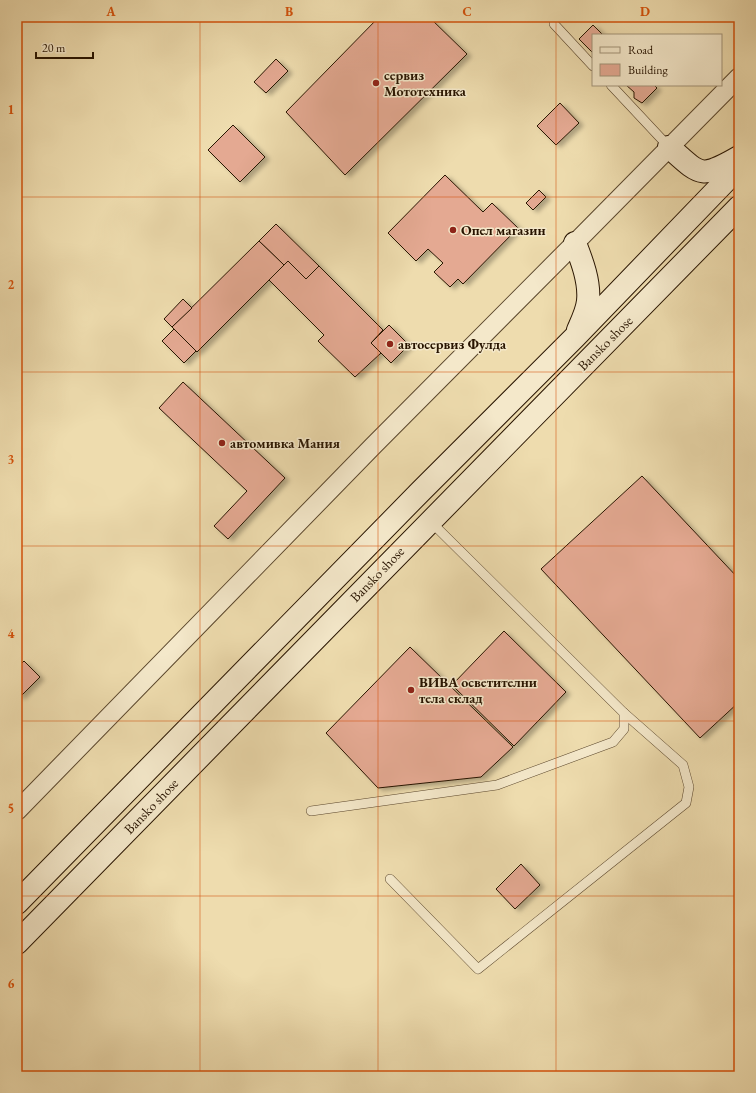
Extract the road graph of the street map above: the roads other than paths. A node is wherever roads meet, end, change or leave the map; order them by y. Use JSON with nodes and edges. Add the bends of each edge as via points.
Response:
{"nodes":[{"id":1,"x":554,"y":24,"type":"dead end"},
{"id":2,"x":592,"y":65,"type":"edge"},
{"id":3,"x":739,"y":77,"type":"edge"},
{"id":4,"x":612,"y":86,"type":"edge"},
{"id":5,"x":670,"y":147,"type":"junction"},
{"id":6,"x":739,"y":157,"type":"edge"},
{"id":7,"x":739,"y":167,"type":"edge"},
{"id":8,"x":739,"y":207,"type":"edge"},
{"id":9,"x":575,"y":243,"type":"junction"},
{"id":10,"x":575,"y":337,"type":"junction"},
{"id":11,"x":430,"y":521,"type":"junction"},
{"id":12,"x":624,"y":713,"type":"junction"},
{"id":13,"x":17,"y":811,"type":"edge"},
{"id":14,"x":311,"y":811,"type":"dead end"},
{"id":15,"x":390,"y":879,"type":"dead end"},
{"id":16,"x":17,"y":903,"type":"edge"},
{"id":17,"x":17,"y":943,"type":"edge"}],
"edges":[{"from":1,"to":2,"type":"lane"},
{"from":3,"to":5,"type":"street"},
{"from":4,"to":5,"type":"lane"},
{"from":5,"to":6,"type":"main road","via":[[697,171],[708,172]]},
{"from":5,"to":9,"type":"street"},
{"from":7,"to":10,"type":"main road","name":"Bansko shose"},
{"from":8,"to":11,"type":"main road","name":"Bansko shose"},
{"from":9,"to":10,"type":"main road","via":[[587,280],[588,300]]},
{"from":9,"to":13,"type":"street"},
{"from":10,"to":16,"type":"main road","name":"Bansko shose"},
{"from":11,"to":12,"type":"lane"},
{"from":11,"to":17,"type":"main road","name":"Bansko shose"},
{"from":12,"to":14,"type":"lane","via":[[624,729],[613,742],[497,785]]},
{"from":12,"to":15,"type":"lane","via":[[683,765],[689,787],[686,803],[478,969]]}]}
